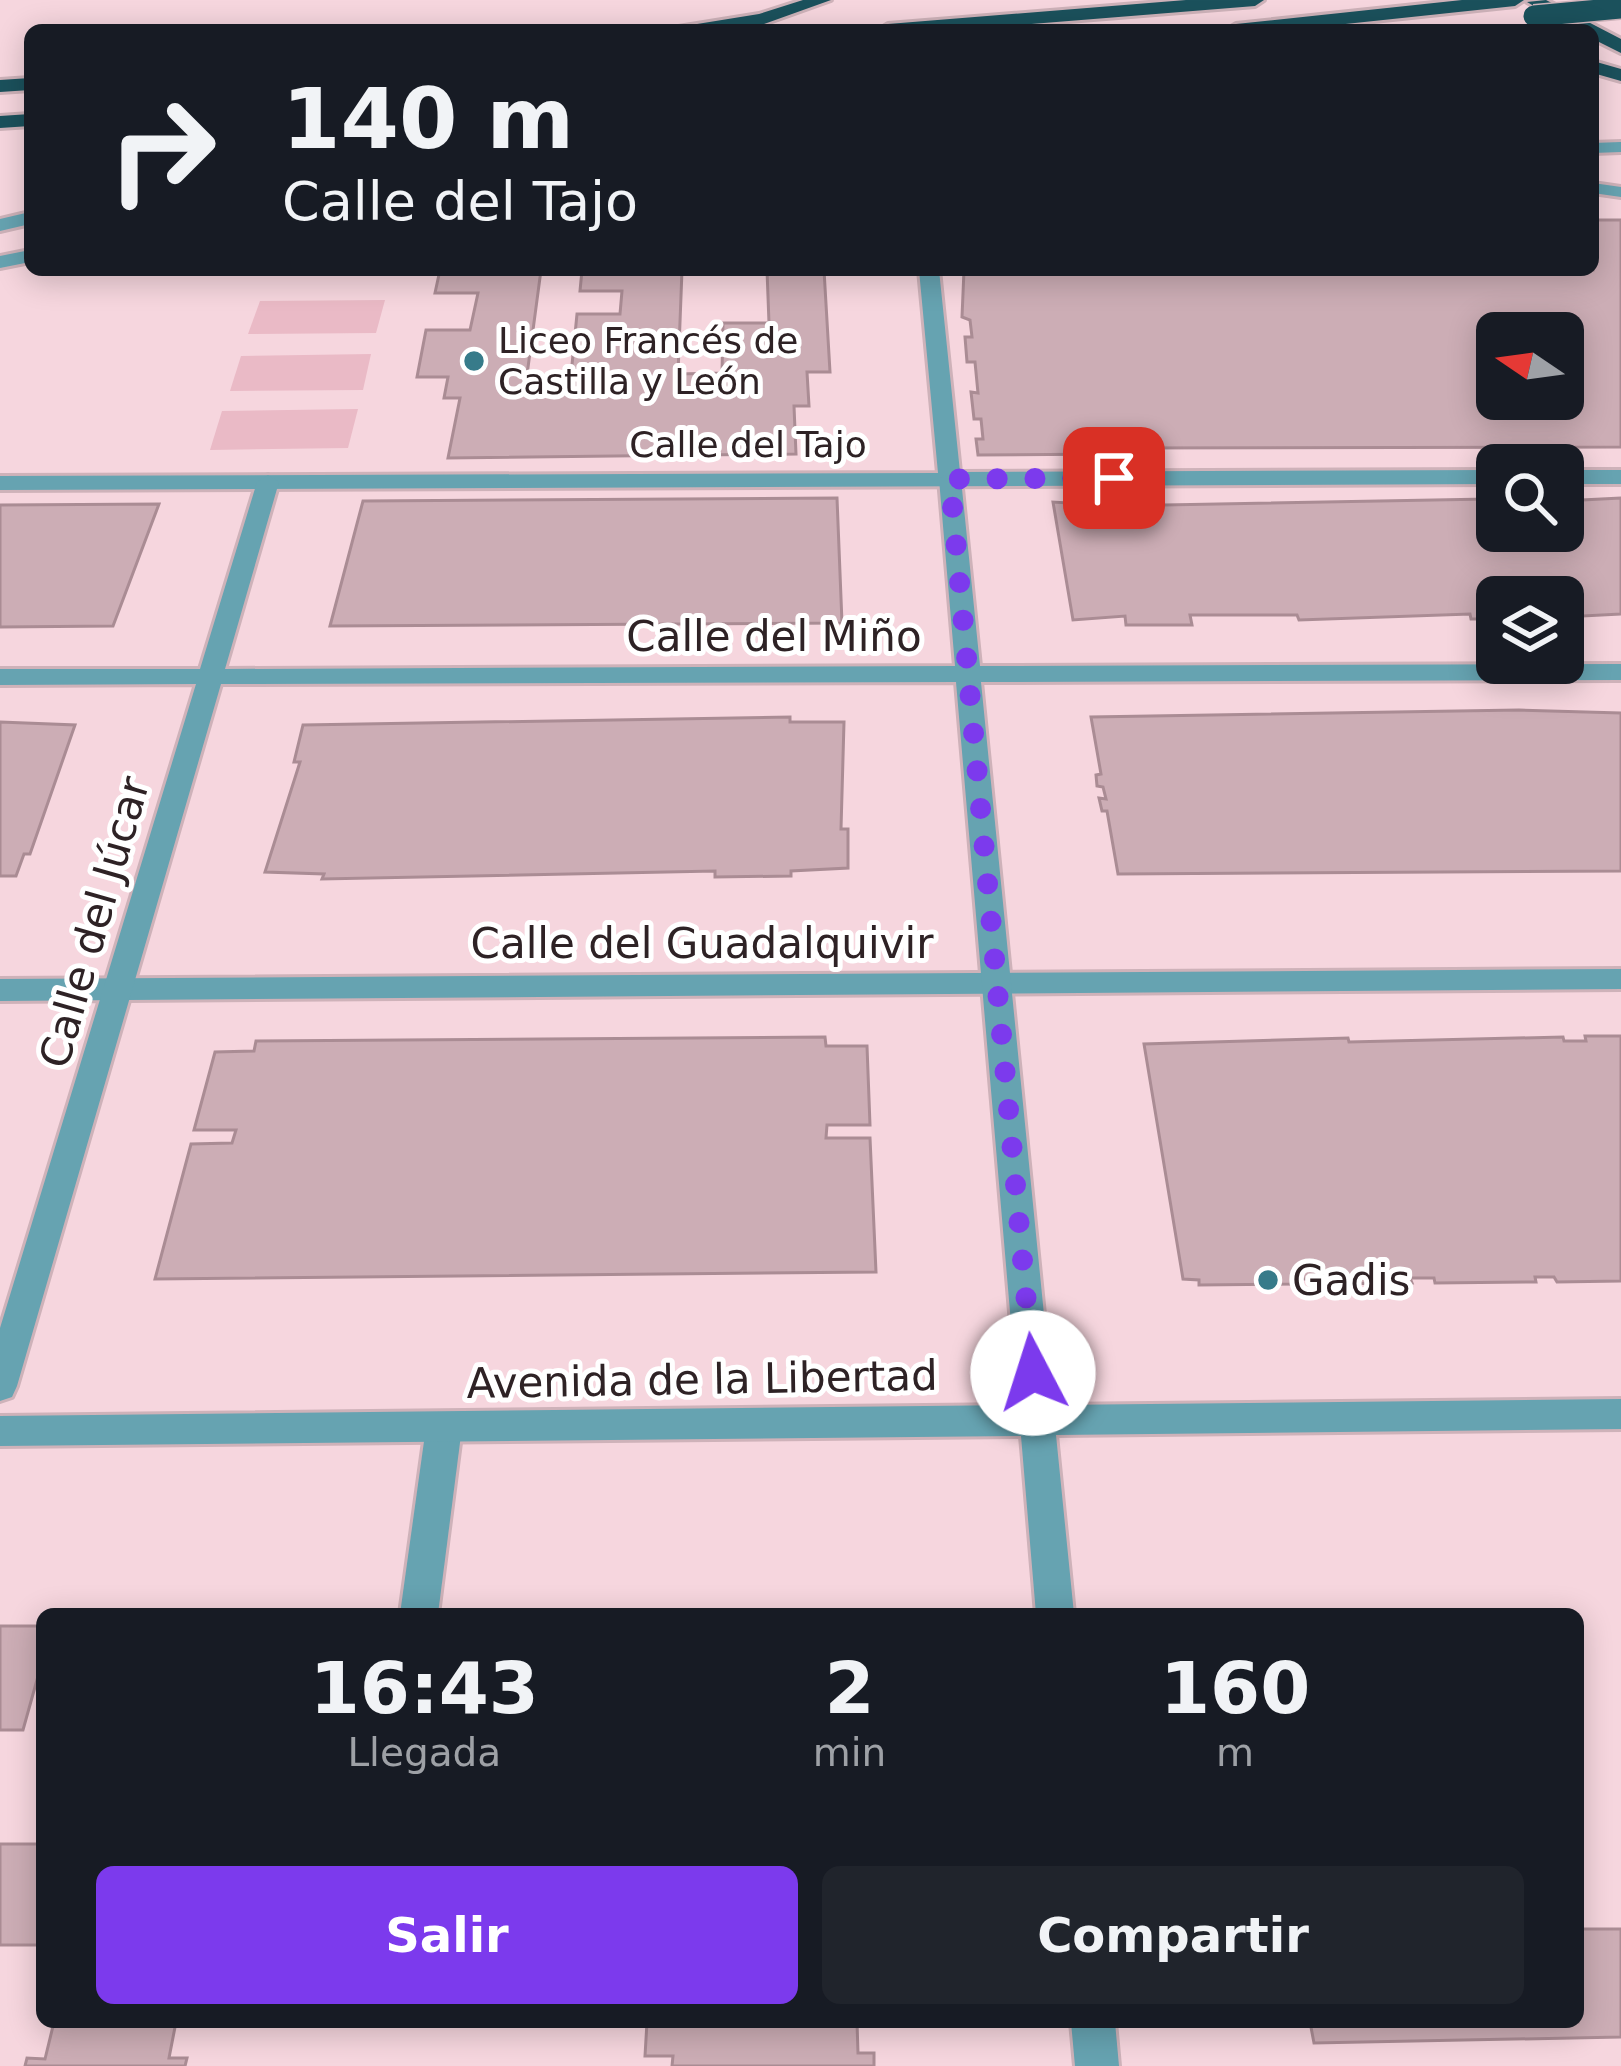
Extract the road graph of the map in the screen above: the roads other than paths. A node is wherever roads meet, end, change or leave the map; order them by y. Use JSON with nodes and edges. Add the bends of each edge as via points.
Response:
{"nodes":[{"id":1,"x":821,"y":0,"type":"edge"},
{"id":2,"x":1255,"y":0,"type":"edge"},
{"id":3,"x":1515,"y":0,"type":"edge"},
{"id":4,"x":1565,"y":0,"type":"edge"},
{"id":5,"x":1533,"y":8,"type":"edge"},
{"id":6,"x":1621,"y":8,"type":"edge"},
{"id":7,"x":720,"y":24,"type":"edge"},
{"id":8,"x":961,"y":24,"type":"edge"},
{"id":9,"x":1292,"y":24,"type":"edge"},
{"id":10,"x":1451,"y":24,"type":"edge"},
{"id":11,"x":1574,"y":24,"type":"edge"},
{"id":12,"x":1621,"y":29,"type":"edge"},
{"id":13,"x":930,"y":276,"type":"edge"},
{"id":14,"x":1476,"y":477,"type":"edge"},
{"id":15,"x":1584,"y":477,"type":"edge"},
{"id":16,"x":1621,"y":477,"type":"edge"},
{"id":17,"x":950,"y":479,"type":"junction"},
{"id":18,"x":268,"y":482,"type":"junction"},
{"id":19,"x":0,"y":483,"type":"edge"},
{"id":20,"x":1621,"y":672,"type":"edge"},
{"id":21,"x":969,"y":674,"type":"junction"},
{"id":22,"x":0,"y":677,"type":"edge"},
{"id":23,"x":210,"y":677,"type":"junction"},
{"id":24,"x":1621,"y":979,"type":"edge"},
{"id":25,"x":997,"y":983,"type":"junction"},
{"id":26,"x":118,"y":989,"type":"junction"},
{"id":27,"x":0,"y":990,"type":"edge"},
{"id":28,"x":0,"y":1386,"type":"edge"},
{"id":29,"x":1621,"y":1414,"type":"edge"},
{"id":30,"x":1037,"y":1420,"type":"junction"},
{"id":31,"x":444,"y":1426,"type":"junction"},
{"id":32,"x":0,"y":1431,"type":"edge"},
{"id":33,"x":420,"y":1608,"type":"edge"},
{"id":34,"x":1054,"y":1608,"type":"edge"},
{"id":35,"x":1094,"y":2028,"type":"edge"},
{"id":36,"x":1097,"y":2066,"type":"edge"}],
"edges":[{"from":1,"to":7,"type":"highway"},
{"from":2,"to":8,"type":"highway"},
{"from":3,"to":9,"type":"highway"},
{"from":4,"to":12,"type":"highway"},
{"from":5,"to":6,"type":"highway","bridge":true},
{"from":5,"to":10,"type":"highway"},
{"from":5,"to":11,"type":"highway"},
{"from":13,"to":17,"type":"street"},
{"from":14,"to":17,"type":"street","name":"Calle del Tajo"},
{"from":15,"to":16,"type":"street"},
{"from":17,"to":18,"type":"street","name":"Calle del Tajo"},
{"from":17,"to":21,"type":"street"},
{"from":18,"to":19,"type":"street","name":"Calle del Tajo"},
{"from":18,"to":23,"type":"street","name":"Calle del Júcar"},
{"from":20,"to":21,"type":"street","name":"Calle del Miño"},
{"from":21,"to":23,"type":"street","name":"Calle del Miño"},
{"from":21,"to":25,"type":"street"},
{"from":22,"to":23,"type":"street","name":"Calle del Miño"},
{"from":23,"to":26,"type":"street","name":"Calle del Júcar"},
{"from":24,"to":25,"type":"street","name":"Calle del Guadalquivir"},
{"from":25,"to":26,"type":"street","name":"Calle del Guadalquivir"},
{"from":25,"to":30,"type":"street"},
{"from":26,"to":27,"type":"street","name":"Calle del Guadalquivir"},
{"from":26,"to":28,"type":"street","name":"Calle del Júcar"},
{"from":29,"to":30,"type":"street","name":"Avenida de la Libertad"},
{"from":30,"to":31,"type":"street","name":"Avenida de la Libertad"},
{"from":30,"to":34,"type":"street"},
{"from":31,"to":32,"type":"street","name":"Avenida de la Libertad"},
{"from":31,"to":33,"type":"street"},
{"from":35,"to":36,"type":"street"}]}
